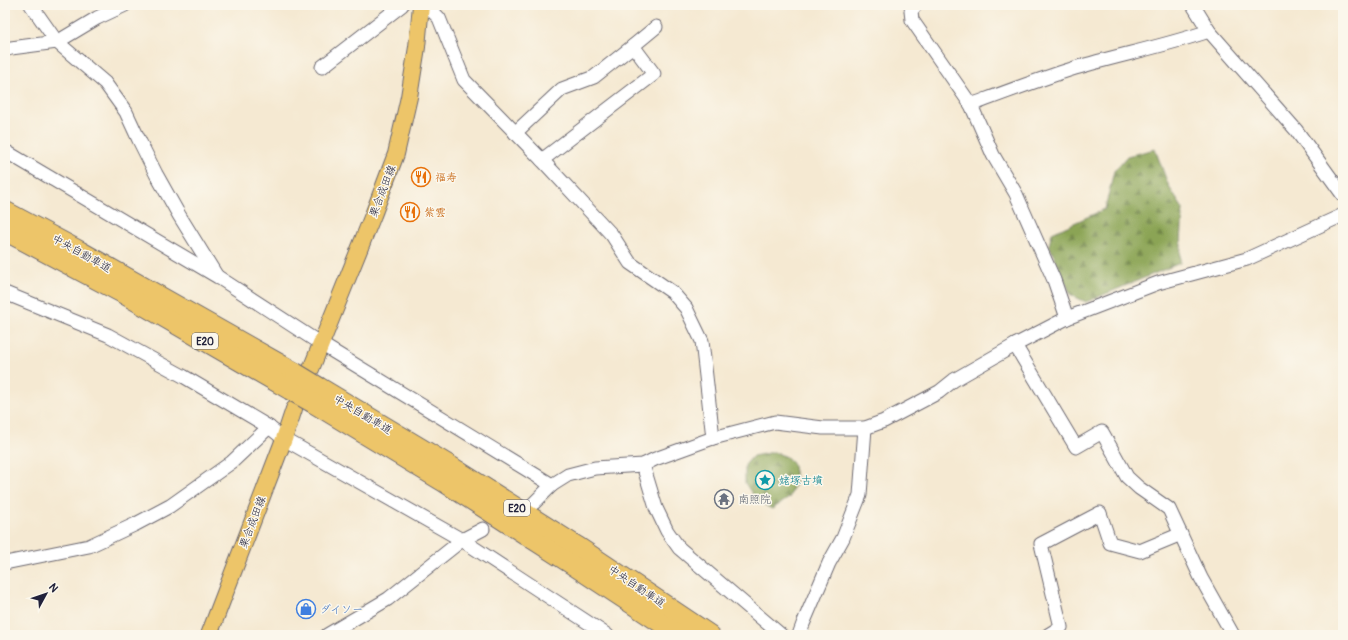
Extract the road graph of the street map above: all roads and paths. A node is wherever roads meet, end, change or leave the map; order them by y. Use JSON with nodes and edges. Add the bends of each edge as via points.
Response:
{"nodes":[{"id":1,"x":31,"y":5,"type":"edge"},
{"id":2,"x":125,"y":5,"type":"edge"},
{"id":3,"x":402,"y":5,"type":"edge"},
{"id":4,"x":421,"y":5,"type":"edge"},
{"id":5,"x":426,"y":5,"type":"edge"},
{"id":6,"x":916,"y":5,"type":"edge"},
{"id":7,"x":1193,"y":5,"type":"edge"},
{"id":8,"x":656,"y":27,"type":"dead end"},
{"id":9,"x":1209,"y":31,"type":"junction"},
{"id":10,"x":57,"y":42,"type":"junction"},
{"id":11,"x":633,"y":46,"type":"junction"},
{"id":12,"x":5,"y":50,"type":"edge"},
{"id":13,"x":322,"y":67,"type":"dead end"},
{"id":14,"x":972,"y":105,"type":"junction"},
{"id":15,"x":515,"y":133,"type":"junction"},
{"id":16,"x":5,"y":151,"type":"edge"},
{"id":17,"x":542,"y":160,"type":"junction"},
{"id":18,"x":1343,"y":195,"type":"edge"},
{"id":19,"x":5,"y":211,"type":"edge"},
{"id":20,"x":1343,"y":215,"type":"edge"},
{"id":21,"x":5,"y":231,"type":"edge"},
{"id":22,"x":218,"y":277,"type":"junction"},
{"id":23,"x":6,"y":295,"type":"edge"},
{"id":24,"x":1067,"y":318,"type":"junction"},
{"id":25,"x":321,"y":344,"type":"junction"},
{"id":26,"x":1015,"y":346,"type":"junction"},
{"id":27,"x":299,"y":377,"type":"junction"},
{"id":28,"x":316,"y":395,"type":"junction"},
{"id":29,"x":294,"y":409,"type":"dead end"},
{"id":30,"x":269,"y":427,"type":"junction"},
{"id":31,"x":865,"y":428,"type":"junction"},
{"id":32,"x":713,"y":438,"type":"junction"},
{"id":33,"x":284,"y":439,"type":"junction"},
{"id":34,"x":643,"y":465,"type":"junction"},
{"id":35,"x":552,"y":486,"type":"junction"},
{"id":36,"x":534,"y":503,"type":"dead end"},
{"id":37,"x":483,"y":529,"type":"dead end"},
{"id":38,"x":1181,"y":534,"type":"junction"},
{"id":39,"x":462,"y":540,"type":"junction"},
{"id":40,"x":5,"y":563,"type":"edge"},
{"id":41,"x":209,"y":635,"type":"edge"},
{"id":42,"x":327,"y":635,"type":"edge"},
{"id":43,"x":607,"y":635,"type":"edge"},
{"id":44,"x":679,"y":635,"type":"edge"},
{"id":45,"x":710,"y":635,"type":"edge"},
{"id":46,"x":781,"y":635,"type":"edge"},
{"id":47,"x":799,"y":635,"type":"edge"},
{"id":48,"x":1048,"y":635,"type":"edge"},
{"id":49,"x":1233,"y":635,"type":"edge"}],
"edges":[{"from":1,"to":10,"type":"street"},
{"from":2,"to":10,"type":"street"},
{"from":3,"to":13,"type":"street"},
{"from":4,"to":25,"type":"main road","name":"栗合成田線","via":[[416,54],[396,154]]},
{"from":5,"to":15,"type":"street","via":[[439,18],[464,80]]},
{"from":6,"to":14,"type":"street","via":[[911,11],[912,20]]},
{"from":7,"to":9,"type":"street"},
{"from":8,"to":11,"type":"street"},
{"from":9,"to":14,"type":"street","via":[[1076,68]]},
{"from":9,"to":18,"type":"street","via":[[1296,130]]},
{"from":10,"to":12,"type":"street"},
{"from":10,"to":22,"type":"street","via":[[105,84],[126,112],[160,181]]},
{"from":11,"to":15,"type":"street","via":[[594,76],[562,89]]},
{"from":11,"to":17,"type":"street","via":[[654,74]]},
{"from":14,"to":24,"type":"street","via":[[993,155],[1016,194],[1052,274]]},
{"from":15,"to":17,"type":"street"},
{"from":16,"to":22,"type":"street"},
{"from":17,"to":32,"type":"street","via":[[612,235],[630,263],[672,292],[686,308],[702,341]]},
{"from":19,"to":27,"type":"highway","name":"中央自動車道","number":"E20","via":[[80,251]]},
{"from":20,"to":24,"type":"street","via":[[1247,259],[1158,283]]},
{"from":21,"to":27,"type":"highway","name":"中央自動車道","number":"E20","via":[[120,292]]},
{"from":22,"to":25,"type":"street"},
{"from":23,"to":30,"type":"street","via":[[108,335]]},
{"from":24,"to":26,"type":"street"},
{"from":25,"to":27,"type":"main road","name":"栗合成田線"},
{"from":25,"to":35,"type":"street"},
{"from":26,"to":31,"type":"street","via":[[954,380],[939,392],[884,421]]},
{"from":26,"to":38,"type":"street","via":[[1076,447],[1102,432],[1127,478],[1169,509]]},
{"from":27,"to":28,"type":"highway","name":"中央自動車道","number":"E20","bridge":true},
{"from":28,"to":44,"type":"highway","name":"中央自動車道","number":"E20","via":[[448,485]]},
{"from":28,"to":45,"type":"highway","name":"中央自動車道","number":"E20","via":[[454,468]]},
{"from":29,"to":33,"type":"main road","name":"栗合成田線"},
{"from":30,"to":33,"type":"street"},
{"from":30,"to":40,"type":"street","via":[[232,462],[170,506],[136,524],[89,546]]},
{"from":31,"to":32,"type":"street","via":[[823,428],[775,422]]},
{"from":31,"to":47,"type":"street","via":[[860,495]]},
{"from":32,"to":34,"type":"street","via":[[654,458]]},
{"from":33,"to":39,"type":"street"},
{"from":33,"to":41,"type":"main road","name":"栗合成田線"},
{"from":34,"to":35,"type":"street","via":[[594,468],[568,475]]},
{"from":34,"to":46,"type":"street","via":[[656,508],[679,548]]},
{"from":35,"to":36,"type":"street"},
{"from":37,"to":39,"type":"street"},
{"from":38,"to":48,"type":"street","via":[[1140,551],[1110,543],[1100,513],[1041,544],[1060,627]]},
{"from":38,"to":49,"type":"street","via":[[1201,578]]},
{"from":39,"to":42,"type":"street","via":[[388,599]]},
{"from":39,"to":43,"type":"street"}]}
